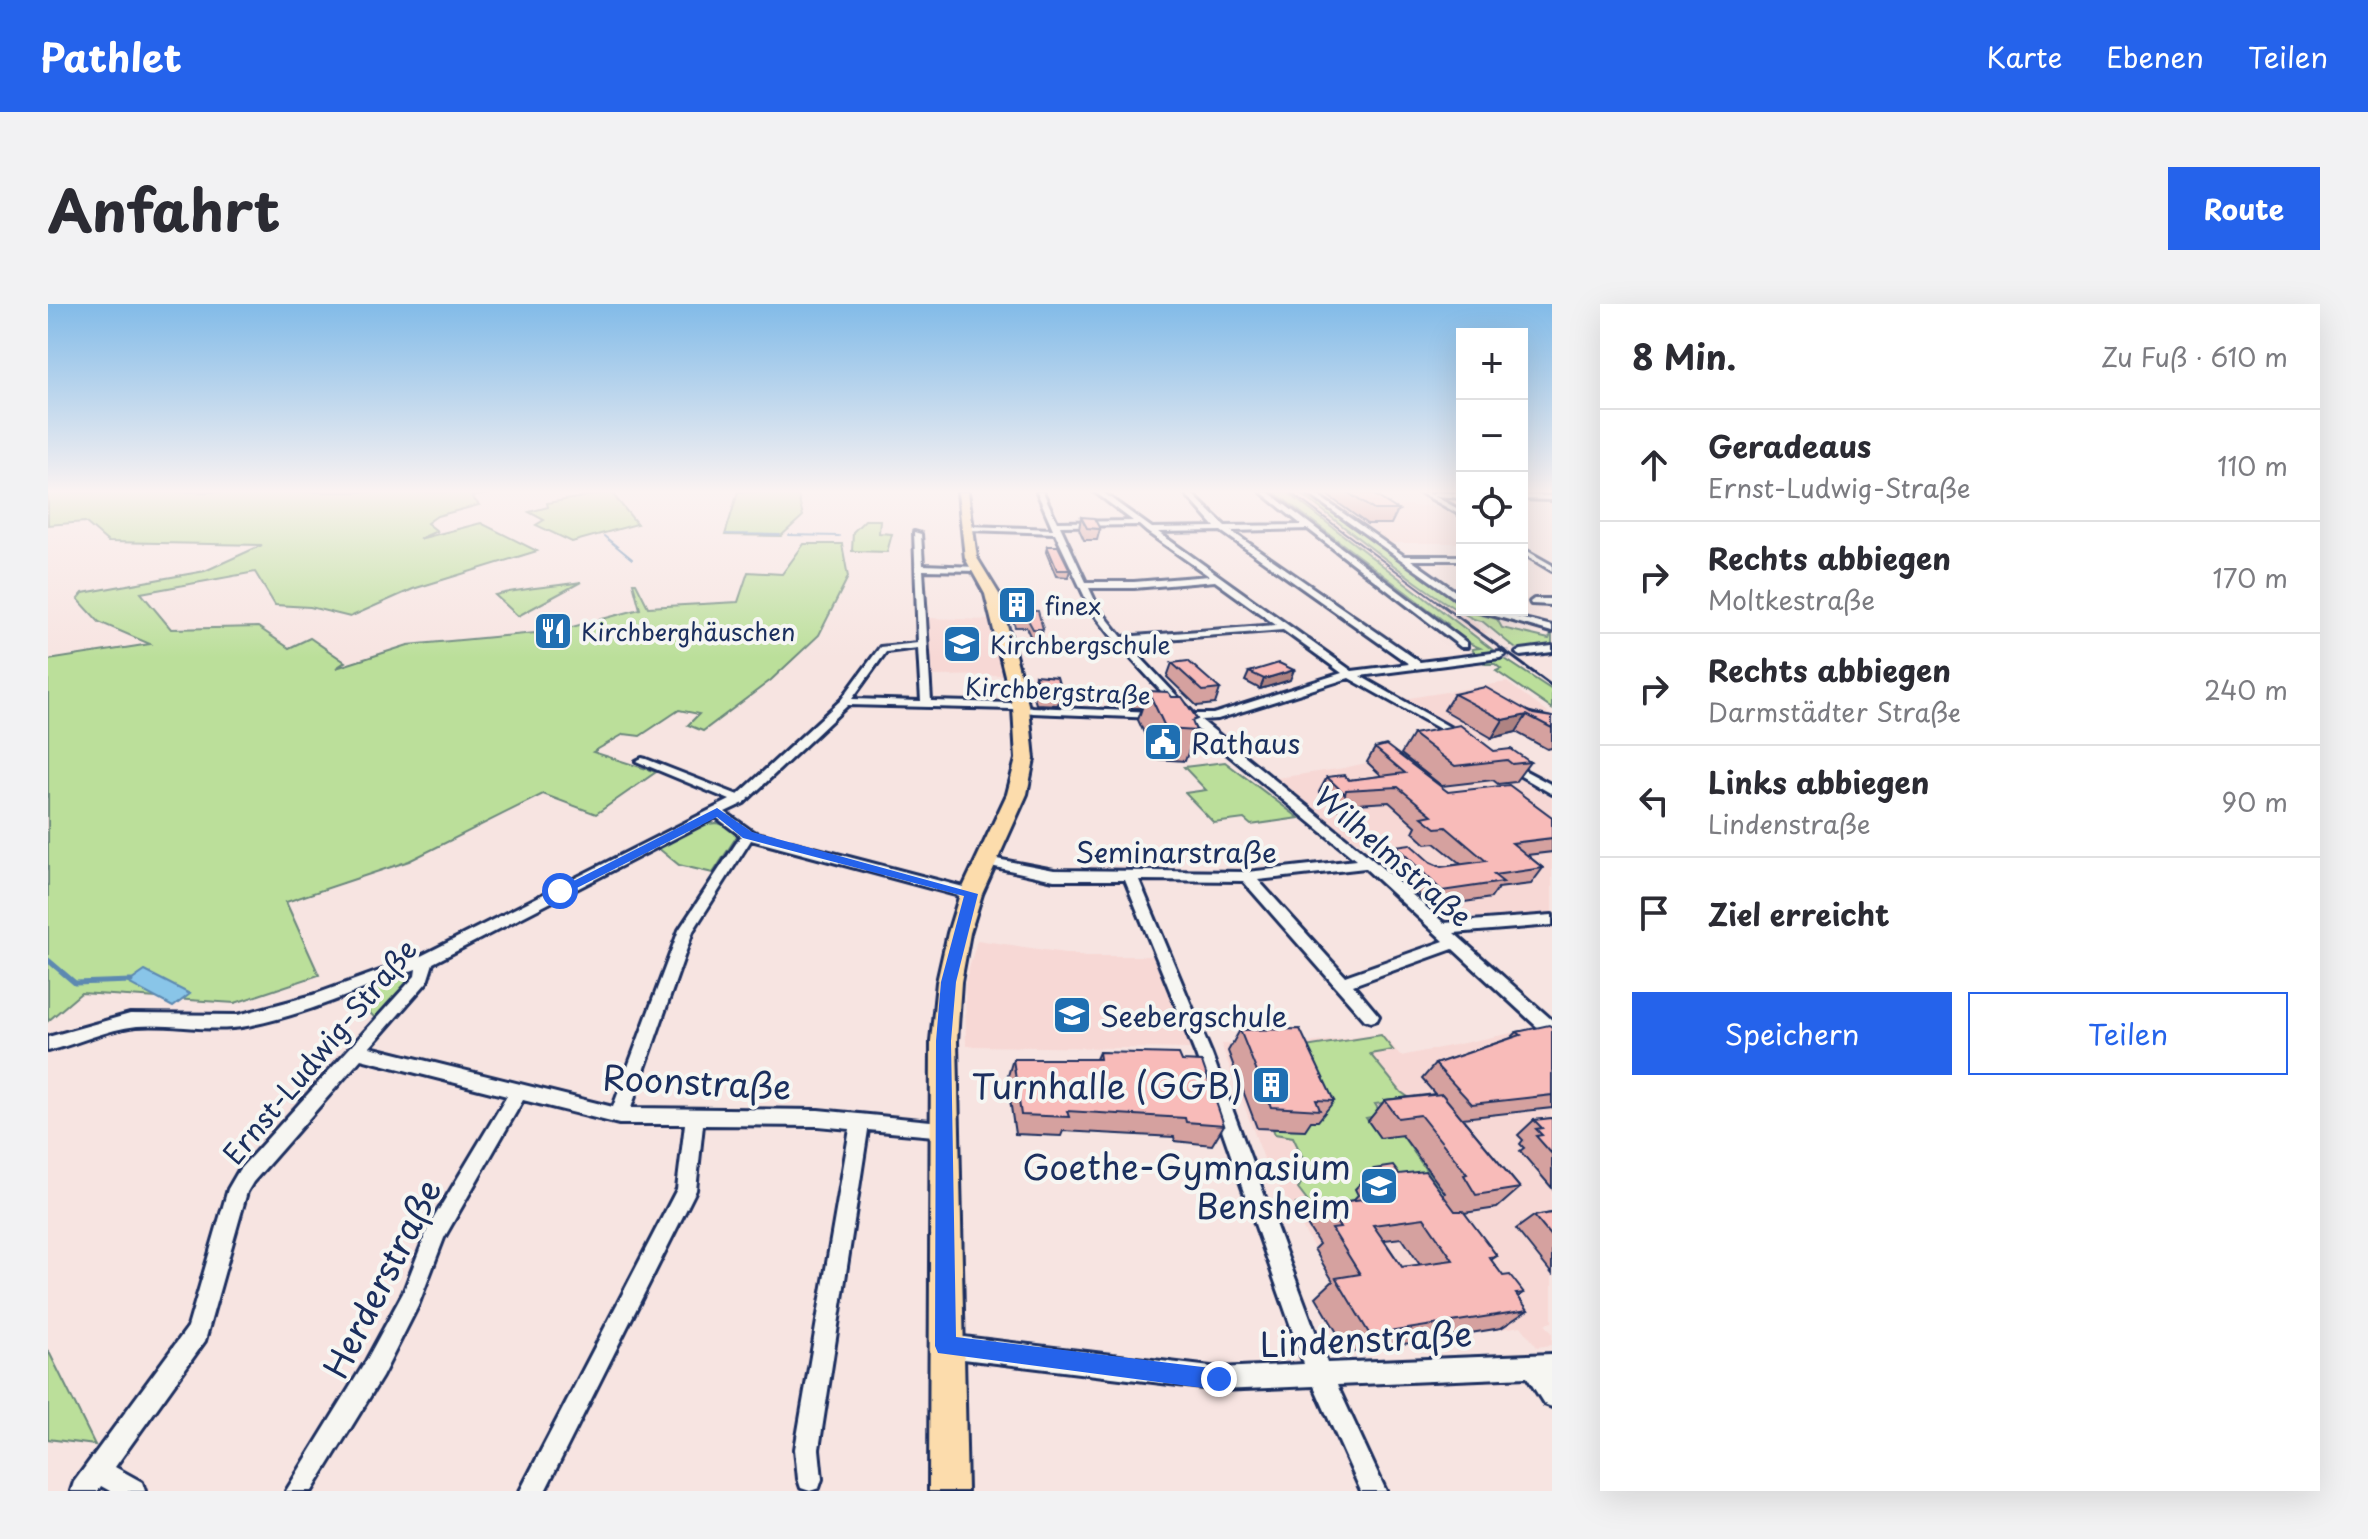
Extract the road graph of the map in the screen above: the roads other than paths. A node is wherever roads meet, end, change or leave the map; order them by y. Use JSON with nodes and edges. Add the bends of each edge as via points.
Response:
{"nodes":[{"id":1,"x":917,"y":547,"type":"edge"},
{"id":2,"x":970,"y":547,"type":"edge"},
{"id":3,"x":1065,"y":547,"type":"edge"},
{"id":4,"x":1174,"y":547,"type":"edge"},
{"id":5,"x":1249,"y":547,"type":"edge"},
{"id":6,"x":1336,"y":547,"type":"edge"},
{"id":7,"x":1388,"y":547,"type":"edge"},
{"id":8,"x":1528,"y":554,"type":"edge"},
{"id":9,"x":1534,"y":557,"type":"junction"},
{"id":10,"x":1552,"y":557,"type":"edge"},
{"id":11,"x":1403,"y":558,"type":"junction"},
{"id":12,"x":1456,"y":558,"type":"edge"},
{"id":13,"x":1528,"y":558,"type":"edge"},
{"id":14,"x":918,"y":567,"type":"junction"},
{"id":15,"x":977,"y":569,"type":"junction"},
{"id":16,"x":1552,"y":569,"type":"edge"},
{"id":17,"x":1217,"y":578,"type":"junction"},
{"id":18,"x":1083,"y":585,"type":"junction"},
{"id":19,"x":1456,"y":596,"type":"edge"},
{"id":20,"x":1534,"y":602,"type":"dead end"},
{"id":21,"x":1552,"y":602,"type":"edge"},
{"id":22,"x":1501,"y":616,"type":"edge"},
{"id":23,"x":1285,"y":627,"type":"junction"},
{"id":24,"x":1552,"y":629,"type":"edge"},
{"id":25,"x":1119,"y":640,"type":"junction"},
{"id":26,"x":924,"y":645,"type":"junction"},
{"id":27,"x":1464,"y":645,"type":"dead end"},
{"id":28,"x":1552,"y":649,"type":"edge"},
{"id":29,"x":1521,"y":653,"type":"tunnel mouth"},
{"id":30,"x":1500,"y":655,"type":"tunnel mouth"},
{"id":31,"x":1418,"y":665,"type":"junction"},
{"id":32,"x":1350,"y":674,"type":"junction"},
{"id":33,"x":845,"y":702,"type":"junction"},
{"id":34,"x":926,"y":703,"type":"junction"},
{"id":35,"x":1021,"y":708,"type":"junction"},
{"id":36,"x":1194,"y":717,"type":"junction"},
{"id":37,"x":1474,"y":745,"type":"edge"},
{"id":38,"x":1493,"y":756,"type":"edge"},
{"id":39,"x":642,"y":761,"type":"dead end"},
{"id":40,"x":1552,"y":790,"type":"edge"},
{"id":41,"x":740,"y":800,"type":"junction"},
{"id":42,"x":717,"y":812,"type":"junction"},
{"id":43,"x":748,"y":835,"type":"junction"},
{"id":44,"x":986,"y":861,"type":"junction"},
{"id":45,"x":1368,"y":863,"type":"junction"},
{"id":46,"x":1130,"y":875,"type":"junction"},
{"id":47,"x":1247,"y":877,"type":"junction"},
{"id":48,"x":971,"y":894,"type":"junction"},
{"id":49,"x":1552,"y":920,"type":"edge"},
{"id":50,"x":1439,"y":929,"type":"junction"},
{"id":51,"x":1454,"y":943,"type":"junction"},
{"id":52,"x":426,"y":960,"type":"junction"},
{"id":53,"x":1343,"y":983,"type":"junction"},
{"id":54,"x":1371,"y":1016,"type":"dead end"},
{"id":55,"x":1552,"y":1030,"type":"edge"},
{"id":56,"x":48,"y":1044,"type":"edge"},
{"id":57,"x":357,"y":1051,"type":"junction"},
{"id":58,"x":518,"y":1092,"type":"junction"},
{"id":59,"x":619,"y":1116,"type":"junction"},
{"id":60,"x":695,"y":1116,"type":"junction"},
{"id":61,"x":860,"y":1121,"type":"junction"},
{"id":62,"x":945,"y":1129,"type":"junction"},
{"id":63,"x":946,"y":1346,"type":"junction"},
{"id":64,"x":1542,"y":1366,"type":"edge"},
{"id":65,"x":1321,"y":1374,"type":"junction"},
{"id":66,"x":1552,"y":1396,"type":"edge"},
{"id":67,"x":99,"y":1471,"type":"junction"},
{"id":68,"x":810,"y":1479,"type":"dead end"},
{"id":69,"x":83,"y":1491,"type":"edge"},
{"id":70,"x":133,"y":1491,"type":"edge"},
{"id":71,"x":298,"y":1491,"type":"edge"},
{"id":72,"x":532,"y":1491,"type":"edge"},
{"id":73,"x":948,"y":1491,"type":"edge"},
{"id":74,"x":1374,"y":1491,"type":"edge"}],
"edges":[{"from":1,"to":14,"type":"street"},
{"from":2,"to":15,"type":"main road"},
{"from":3,"to":18,"type":"street","name":"Wilhelmstraße"},
{"from":4,"to":17,"type":"street"},
{"from":5,"to":31,"type":"street"},
{"from":6,"to":27,"type":"street"},
{"from":7,"to":11,"type":"street"},
{"from":8,"to":9,"type":"street"},
{"from":9,"to":10,"type":"street"},
{"from":9,"to":13,"type":"street"},
{"from":9,"to":16,"type":"street"},
{"from":11,"to":12,"type":"street"},
{"from":11,"to":19,"type":"street"},
{"from":14,"to":15,"type":"street"},
{"from":14,"to":26,"type":"street"},
{"from":15,"to":35,"type":"main road","via":[[997,609]]},
{"from":17,"to":18,"type":"street"},
{"from":17,"to":23,"type":"street"},
{"from":18,"to":25,"type":"street","name":"Wilhelmstraße"},
{"from":20,"to":21,"type":"street"},
{"from":22,"to":24,"type":"street"},
{"from":23,"to":25,"type":"street"},
{"from":23,"to":32,"type":"street"},
{"from":25,"to":36,"type":"street","name":"Wilhelmstraße"},
{"from":26,"to":33,"type":"street","name":"Ernst-Ludwig-Straße","via":[[883,649]]},
{"from":26,"to":34,"type":"street"},
{"from":28,"to":29,"type":"street"},
{"from":30,"to":31,"type":"street","name":"Kirchbergstraße"},
{"from":31,"to":32,"type":"street","name":"Kirchbergstraße"},
{"from":32,"to":36,"type":"street","name":"Kirchbergstraße","via":[[1214,717]]},
{"from":32,"to":37,"type":"street"},
{"from":33,"to":34,"type":"street","name":"Kirchbergstraße"},
{"from":33,"to":41,"type":"street","name":"Ernst-Ludwig-Straße"},
{"from":34,"to":35,"type":"street","name":"Kirchbergstraße"},
{"from":35,"to":36,"type":"street","name":"Kirchbergstraße"},
{"from":35,"to":44,"type":"main road","via":[[1025,759],[1017,794]]},
{"from":36,"to":45,"type":"street","name":"Wilhelmstraße"},
{"from":38,"to":40,"type":"street"},
{"from":39,"to":41,"type":"street"},
{"from":41,"to":42,"type":"street","name":"Ernst-Ludwig-Straße"},
{"from":42,"to":43,"type":"street"},
{"from":42,"to":52,"type":"street","name":"Ernst-Ludwig-Straße"},
{"from":43,"to":48,"type":"street"},
{"from":43,"to":59,"type":"street","via":[[686,930]]},
{"from":44,"to":46,"type":"street","name":"Seminarstraße","via":[[1028,873]]},
{"from":44,"to":48,"type":"main road"},
{"from":45,"to":47,"type":"street","name":"Seminarstraße"},
{"from":45,"to":50,"type":"street","name":"Wilhelmstraße"},
{"from":46,"to":47,"type":"street","name":"Seminarstraße"},
{"from":46,"to":65,"type":"street","via":[[1204,1055]]},
{"from":47,"to":53,"type":"street"},
{"from":48,"to":62,"type":"main road","via":[[949,982]]},
{"from":49,"to":50,"type":"street"},
{"from":50,"to":51,"type":"street","name":"Wilhelmstraße"},
{"from":51,"to":53,"type":"street"},
{"from":51,"to":55,"type":"street","name":"Wilhelmstraße"},
{"from":52,"to":56,"type":"street","via":[[252,1019],[204,1025],[143,1019]]},
{"from":52,"to":57,"type":"street","name":"Ernst-Ludwig-Straße","via":[[422,978]]},
{"from":53,"to":54,"type":"street"},
{"from":57,"to":58,"type":"street","name":"Roonstraße"},
{"from":57,"to":67,"type":"street","name":"Ernst-Ludwig-Straße","via":[[238,1189],[197,1333]]},
{"from":58,"to":59,"type":"street","name":"Roonstraße"},
{"from":58,"to":71,"type":"street","name":"Herderstraße","via":[[436,1233],[411,1299],[374,1369]]},
{"from":59,"to":60,"type":"street","name":"Roonstraße"},
{"from":60,"to":61,"type":"street","name":"Roonstraße"},
{"from":60,"to":72,"type":"street","via":[[686,1190]]},
{"from":61,"to":62,"type":"street","name":"Roonstraße"},
{"from":61,"to":68,"type":"street","via":[[807,1449]]},
{"from":62,"to":63,"type":"main road"},
{"from":63,"to":65,"type":"street","name":"Lindenstraße","via":[[1219,1379]]},
{"from":63,"to":73,"type":"main road"},
{"from":64,"to":65,"type":"street","name":"Lindenstraße"},
{"from":64,"to":66,"type":"street"},
{"from":65,"to":74,"type":"street"},
{"from":67,"to":69,"type":"street","name":"Ernst-Ludwig-Straße"},
{"from":67,"to":70,"type":"street"}]}
